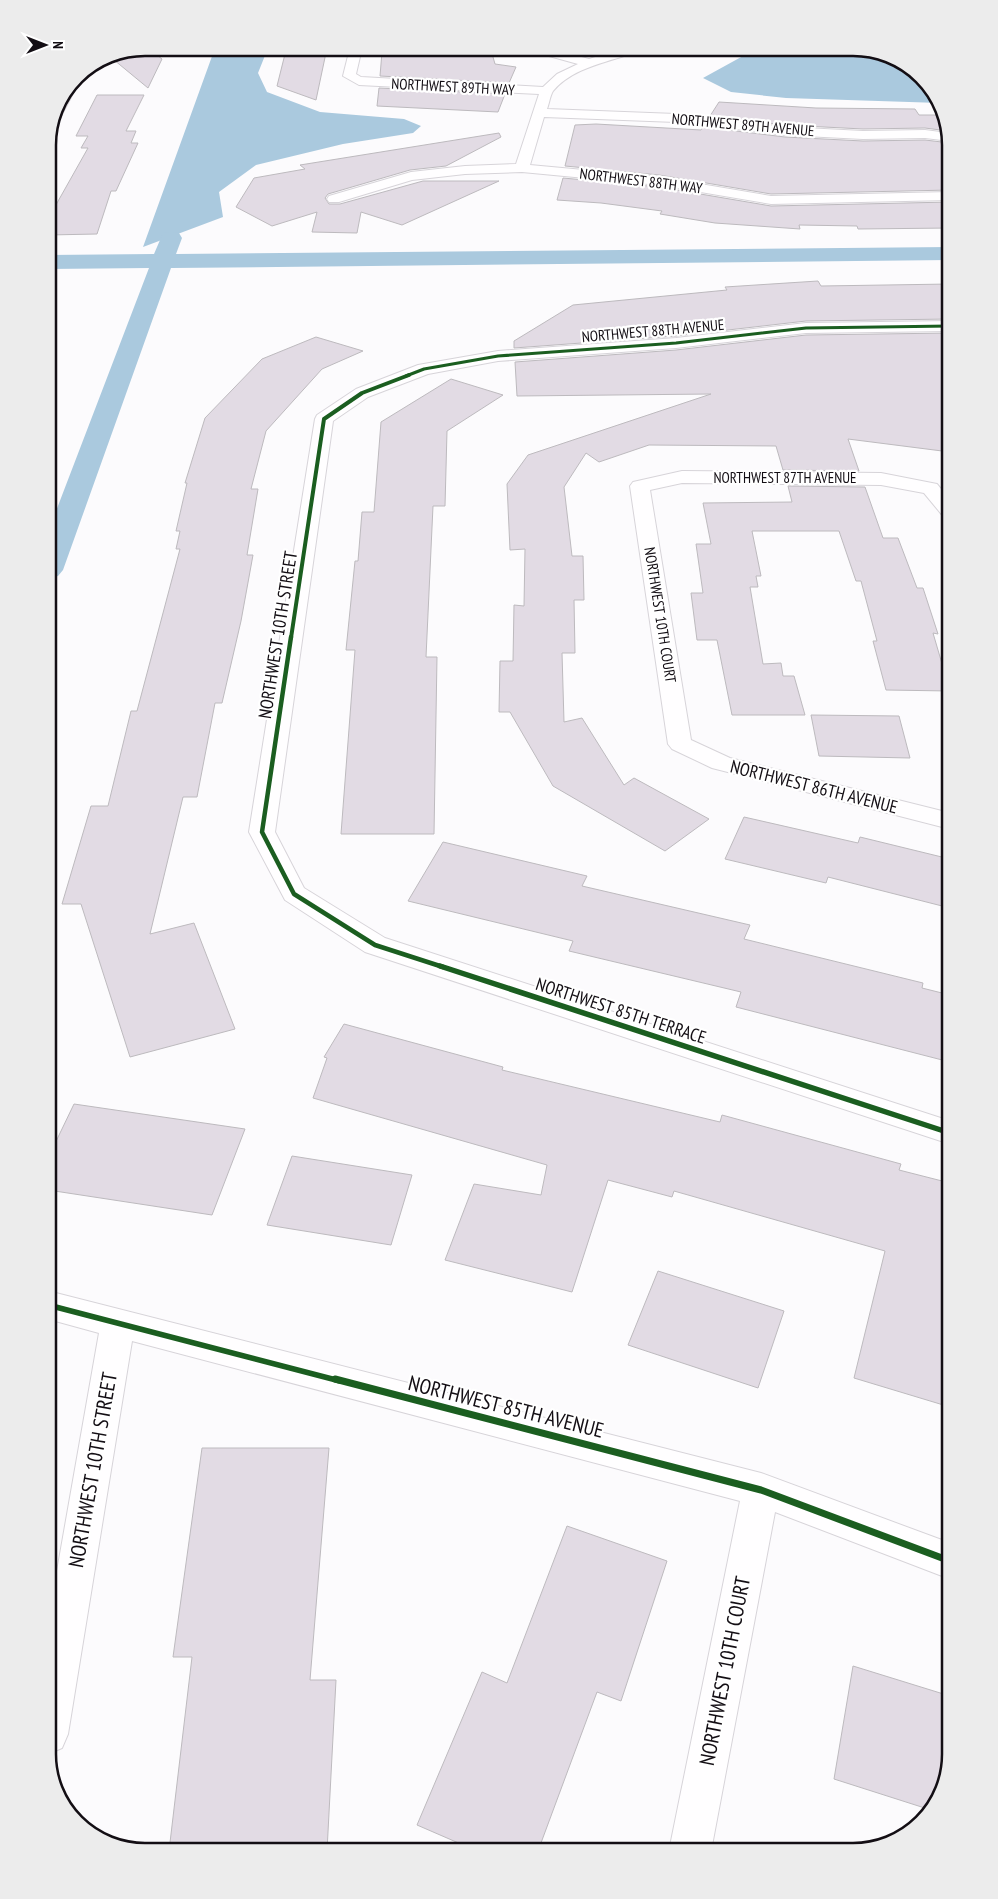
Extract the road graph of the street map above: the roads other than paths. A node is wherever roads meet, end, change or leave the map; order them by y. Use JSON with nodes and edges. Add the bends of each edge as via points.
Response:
{"nodes":[{"id":1,"x":354,"y":56,"type":"edge"},
{"id":2,"x":564,"y":56,"type":"edge"},
{"id":3,"x":615,"y":56,"type":"edge"},
{"id":4,"x":589,"y":63,"type":"junction"},
{"id":5,"x":546,"y":91,"type":"junction"},
{"id":6,"x":538,"y":113,"type":"junction"},
{"id":7,"x":941,"y":136,"type":"edge"},
{"id":8,"x":522,"y":168,"type":"junction"},
{"id":9,"x":942,"y":196,"type":"edge"},
{"id":10,"x":334,"y":199,"type":"dead end"},
{"id":11,"x":942,"y":326,"type":"edge"},
{"id":12,"x":362,"y":393,"type":"joint"},
{"id":13,"x":640,"y":486,"type":"joint"},
{"id":14,"x":942,"y":502,"type":"edge"},
{"id":15,"x":680,"y":744,"type":"joint"},
{"id":16,"x":942,"y":819,"type":"edge"},
{"id":17,"x":294,"y":894,"type":"joint"},
{"id":18,"x":942,"y":1130,"type":"edge"},
{"id":19,"x":56,"y":1308,"type":"edge"},
{"id":20,"x":118,"y":1324,"type":"junction"},
{"id":21,"x":760,"y":1490,"type":"junction"},
{"id":22,"x":942,"y":1558,"type":"edge"},
{"id":23,"x":56,"y":1687,"type":"edge"},
{"id":24,"x":692,"y":1843,"type":"edge"}],
"edges":[{"from":1,"to":5,"type":"street","name":"NORTHWEST 89TH WAY","via":[[349,76],[359,81]]},
{"from":2,"to":4,"type":"street"},
{"from":3,"to":4,"type":"street"},
{"from":4,"to":5,"type":"street","via":[[561,77]]},
{"from":5,"to":6,"type":"street"},
{"from":6,"to":7,"type":"street","name":"NORTHWEST 89TH AVENUE","via":[[676,118],[785,131]]},
{"from":6,"to":8,"type":"street"},
{"from":8,"to":9,"type":"street","name":"NORTHWEST 88TH WAY","via":[[659,181],[771,200]]},
{"from":8,"to":10,"type":"street","name":"NORTHWEST 88TH WAY","via":[[411,176]]},
{"from":11,"to":12,"type":"street","name":"NORTHWEST 88TH AVENUE","via":[[806,328],[676,343],[498,356],[424,369]]},
{"from":12,"to":17,"type":"street","name":"NORTHWEST 10TH STREET","via":[[324,419],[262,832]]},
{"from":13,"to":14,"type":"street","name":"NORTHWEST 87TH AVENUE","via":[[682,478],[871,478],[930,488]]},
{"from":13,"to":15,"type":"street","name":"NORTHWEST 10TH COURT"},
{"from":15,"to":16,"type":"street","name":"NORTHWEST 86TH AVENUE","via":[[721,763]]},
{"from":17,"to":18,"type":"street","name":"NORTHWEST 85TH TERRACE","via":[[375,946]]},
{"from":19,"to":20,"type":"street","name":"NORTHWEST 85TH AVENUE"},
{"from":20,"to":21,"type":"street","name":"NORTHWEST 85TH AVENUE"},
{"from":20,"to":23,"type":"street","name":"NORTHWEST 10TH STREET"},
{"from":21,"to":22,"type":"street","name":"NORTHWEST 85TH AVENUE"},
{"from":21,"to":24,"type":"street","name":"NORTHWEST 10TH COURT"}]}
